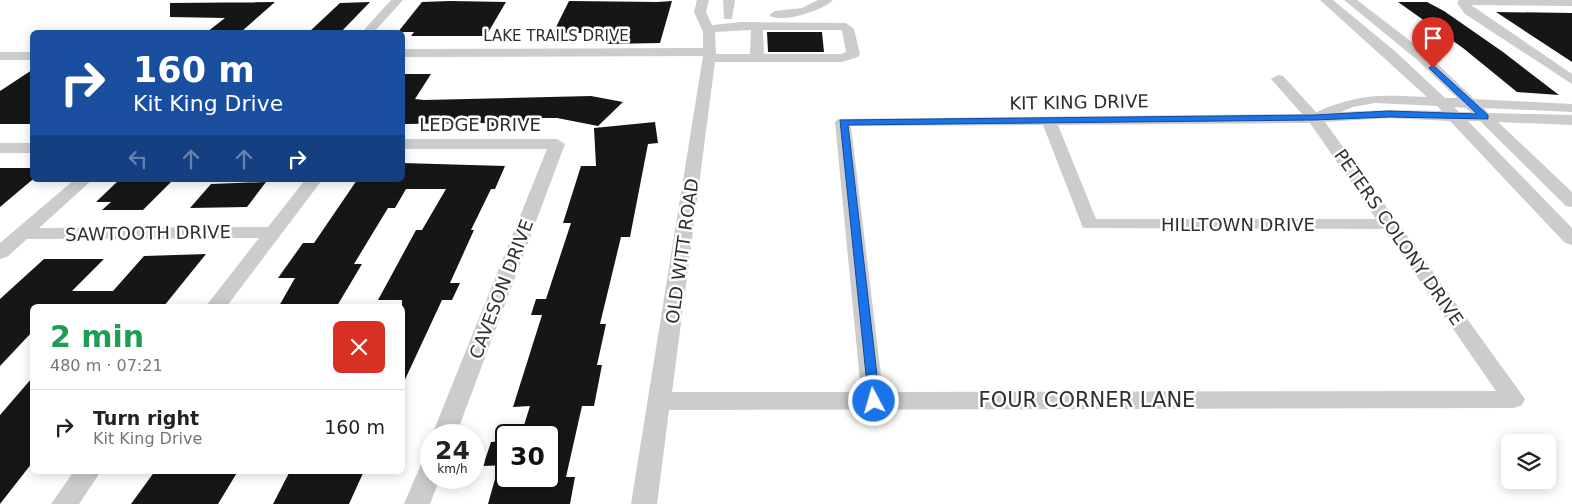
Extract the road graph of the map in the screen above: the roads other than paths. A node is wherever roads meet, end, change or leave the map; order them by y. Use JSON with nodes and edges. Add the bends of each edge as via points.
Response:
{"nodes":[{"id":1,"x":397,"y":0,"type":"edge"},
{"id":2,"x":729,"y":0,"type":"edge"},
{"id":3,"x":827,"y":0,"type":"edge"},
{"id":4,"x":1326,"y":0,"type":"edge"},
{"id":5,"x":1350,"y":0,"type":"edge"},
{"id":6,"x":1521,"y":0,"type":"edge"},
{"id":7,"x":1572,"y":2,"type":"edge"},
{"id":8,"x":704,"y":15,"type":"edge"},
{"id":9,"x":728,"y":16,"type":"junction"},
{"id":10,"x":757,"y":26,"type":"junction"},
{"id":11,"x":370,"y":30,"type":"edge"},
{"id":12,"x":405,"y":53,"type":"edge"},
{"id":13,"x":710,"y":54,"type":"junction"},
{"id":14,"x":0,"y":56,"type":"edge"},
{"id":15,"x":30,"y":56,"type":"edge"},
{"id":16,"x":757,"y":59,"type":"junction"},
{"id":17,"x":1566,"y":72,"type":"edge"},
{"id":18,"x":1278,"y":80,"type":"dead end"},
{"id":19,"x":1572,"y":80,"type":"edge"},
{"id":20,"x":1441,"y":102,"type":"junction"},
{"id":21,"x":1471,"y":103,"type":"junction"},
{"id":22,"x":1572,"y":108,"type":"edge"},
{"id":23,"x":1454,"y":116,"type":"junction"},
{"id":24,"x":1485,"y":117,"type":"junction"},
{"id":25,"x":1314,"y":118,"type":"junction"},
{"id":26,"x":1572,"y":120,"type":"edge"},
{"id":27,"x":1049,"y":121,"type":"junction"},
{"id":28,"x":405,"y":144,"type":"edge"},
{"id":29,"x":557,"y":144,"type":"joint"},
{"id":30,"x":0,"y":148,"type":"edge"},
{"id":31,"x":30,"y":148,"type":"edge"},
{"id":32,"x":82,"y":182,"type":"edge"},
{"id":33,"x":312,"y":182,"type":"edge"},
{"id":34,"x":1572,"y":202,"type":"edge"},
{"id":35,"x":1388,"y":224,"type":"junction"},
{"id":36,"x":274,"y":232,"type":"junction"},
{"id":37,"x":22,"y":234,"type":"junction"},
{"id":38,"x":1572,"y":239,"type":"edge"},
{"id":39,"x":0,"y":253,"type":"edge"},
{"id":40,"x":218,"y":304,"type":"edge"},
{"id":41,"x":1514,"y":399,"type":"joint"},
{"id":42,"x":659,"y":401,"type":"junction"},
{"id":43,"x":874,"y":401,"type":"junction"},
{"id":44,"x":448,"y":424,"type":"edge"},
{"id":45,"x":87,"y":474,"type":"edge"},
{"id":46,"x":423,"y":489,"type":"edge"},
{"id":47,"x":64,"y":504,"type":"edge"},
{"id":48,"x":418,"y":504,"type":"edge"},
{"id":49,"x":644,"y":504,"type":"edge"}],
"edges":[{"from":1,"to":11,"type":"street"},
{"from":2,"to":9,"type":"street"},
{"from":3,"to":9,"type":"street","via":[[789,15]]},
{"from":4,"to":20,"type":"street","via":[[1392,55]]},
{"from":5,"to":21,"type":"street","via":[[1421,56]]},
{"from":6,"to":7,"type":"street"},
{"from":6,"to":17,"type":"street","via":[[1462,3],[1469,11]]},
{"from":8,"to":9,"type":"street"},
{"from":8,"to":10,"type":"street"},
{"from":8,"to":13,"type":"street","name":"OLD WITT ROAD"},
{"from":10,"to":16,"type":"street"},
{"from":10,"to":16,"type":"street","name":"LAKE TRAILS DRIVE","via":[[846,27],[853,54],[842,58]]},
{"from":12,"to":13,"type":"street","name":"LAKE TRAILS DRIVE"},
{"from":13,"to":16,"type":"street","name":"LAKE TRAILS DRIVE"},
{"from":13,"to":42,"type":"street","name":"OLD WITT ROAD"},
{"from":14,"to":15,"type":"street"},
{"from":17,"to":19,"type":"street"},
{"from":18,"to":25,"type":"street","name":"PETERS COLONY DRIVE"},
{"from":20,"to":21,"type":"street","name":"KIT KING DRIVE"},
{"from":20,"to":23,"type":"street"},
{"from":20,"to":25,"type":"street","name":"KIT KING DRIVE","via":[[1375,99],[1350,103]]},
{"from":21,"to":22,"type":"street","name":"KIT KING DRIVE"},
{"from":21,"to":24,"type":"street"},
{"from":23,"to":24,"type":"street","name":"KIT KING DRIVE"},
{"from":23,"to":25,"type":"street","name":"KIT KING DRIVE","via":[[1389,114]]},
{"from":23,"to":38,"type":"street"},
{"from":24,"to":26,"type":"street","name":"KIT KING DRIVE"},
{"from":24,"to":34,"type":"street"},
{"from":25,"to":27,"type":"street","name":"KIT KING DRIVE"},
{"from":25,"to":35,"type":"street","name":"PETERS COLONY DRIVE"},
{"from":27,"to":35,"type":"street","name":"HILLTOWN DRIVE","via":[[1088,224]]},
{"from":27,"to":43,"type":"street","name":"KIT KING DRIVE","via":[[843,122]]},
{"from":28,"to":29,"type":"street","name":"LEDGE DRIVE"},
{"from":29,"to":44,"type":"street","name":"CAVESON DRIVE"},
{"from":30,"to":31,"type":"street"},
{"from":32,"to":37,"type":"street"},
{"from":33,"to":36,"type":"street"},
{"from":35,"to":41,"type":"street","name":"PETERS COLONY DRIVE"},
{"from":36,"to":37,"type":"street","name":"SAWTOOTH DRIVE"},
{"from":36,"to":40,"type":"street"},
{"from":37,"to":39,"type":"street"},
{"from":41,"to":43,"type":"street","name":"FOUR CORNER LANE"},
{"from":42,"to":43,"type":"street","name":"FOUR CORNER LANE"},
{"from":42,"to":49,"type":"street","name":"OLD WITT ROAD"},
{"from":45,"to":47,"type":"street"},
{"from":46,"to":48,"type":"street"}]}
